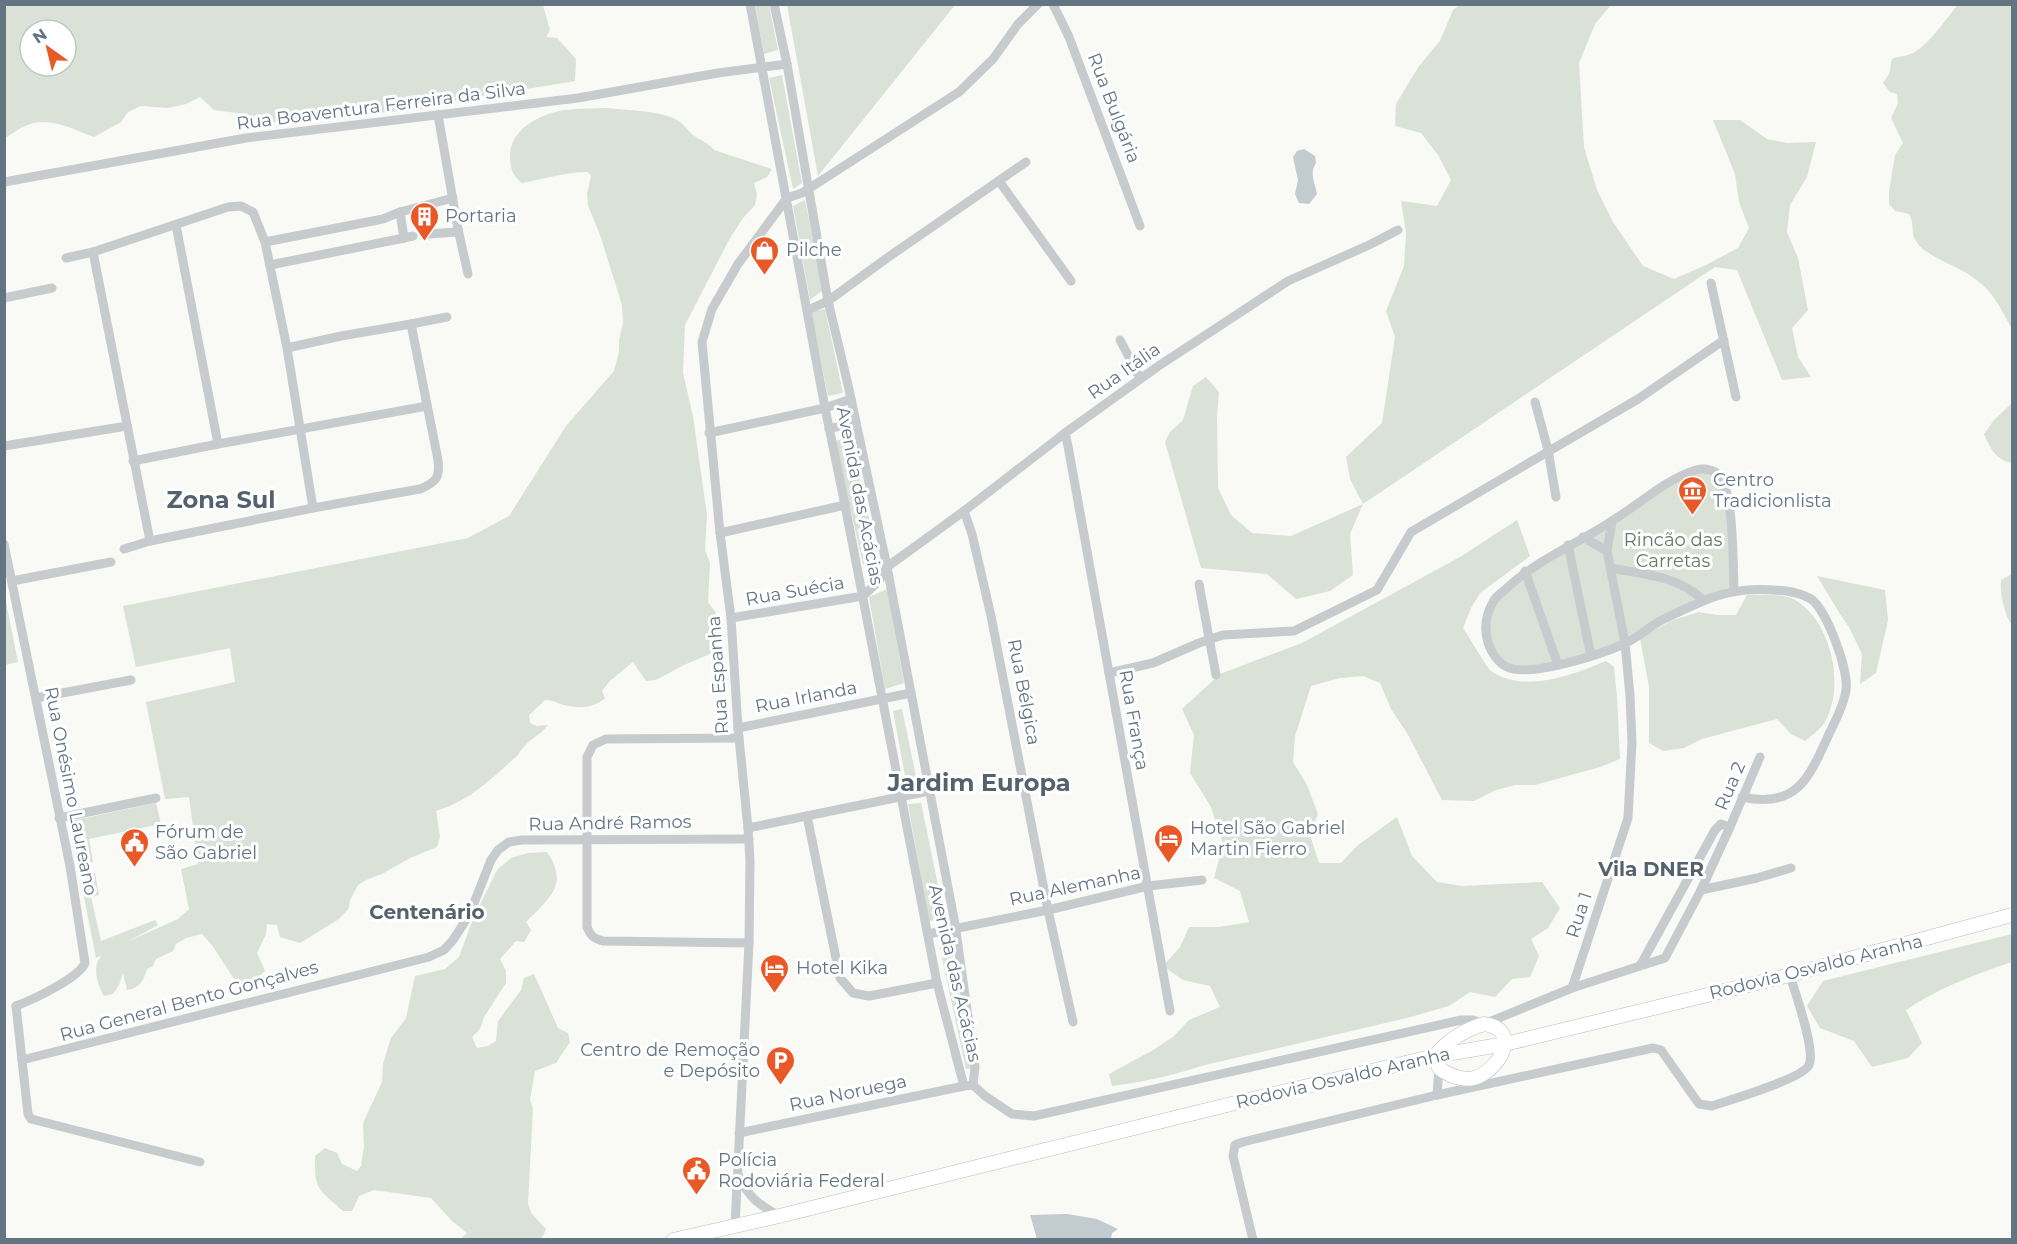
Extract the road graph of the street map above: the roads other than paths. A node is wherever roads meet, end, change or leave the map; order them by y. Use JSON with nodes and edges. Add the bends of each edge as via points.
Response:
{"nodes":[{"id":1,"x":750,"y":4,"type":"edge"},
{"id":2,"x":774,"y":4,"type":"edge"},
{"id":3,"x":1038,"y":4,"type":"edge"},
{"id":4,"x":1053,"y":4,"type":"edge"},
{"id":5,"x":787,"y":64,"type":"junction"},
{"id":6,"x":763,"y":67,"type":"junction"},
{"id":7,"x":438,"y":115,"type":"junction"},
{"id":8,"x":1026,"y":162,"type":"dead end"},
{"id":9,"x":999,"y":181,"type":"junction"},
{"id":10,"x":4,"y":182,"type":"edge"},
{"id":11,"x":805,"y":191,"type":"junction"},
{"id":12,"x":453,"y":198,"type":"junction"},
{"id":13,"x":787,"y":198,"type":"junction"},
{"id":14,"x":400,"y":212,"type":"junction"},
{"id":15,"x":176,"y":225,"type":"junction"},
{"id":16,"x":1140,"y":226,"type":"dead end"},
{"id":17,"x":458,"y":230,"type":"junction"},
{"id":18,"x":1398,"y":230,"type":"dead end"},
{"id":19,"x":429,"y":234,"type":"dead end"},
{"id":20,"x":265,"y":242,"type":"junction"},
{"id":21,"x":93,"y":252,"type":"junction"},
{"id":22,"x":66,"y":258,"type":"dead end"},
{"id":23,"x":270,"y":265,"type":"junction"},
{"id":24,"x":468,"y":274,"type":"dead end"},
{"id":25,"x":1071,"y":281,"type":"dead end"},
{"id":26,"x":1711,"y":283,"type":"dead end"},
{"id":27,"x":52,"y":288,"type":"dead end"},
{"id":28,"x":4,"y":298,"type":"edge"},
{"id":29,"x":828,"y":301,"type":"junction"},
{"id":30,"x":808,"y":310,"type":"junction"},
{"id":31,"x":447,"y":317,"type":"dead end"},
{"id":32,"x":411,"y":324,"type":"junction"},
{"id":33,"x":1120,"y":340,"type":"dead end"},
{"id":34,"x":1724,"y":340,"type":"junction"},
{"id":35,"x":287,"y":348,"type":"junction"},
{"id":36,"x":1140,"y":378,"type":"junction"},
{"id":37,"x":1736,"y":397,"type":"dead end"},
{"id":38,"x":851,"y":399,"type":"junction"},
{"id":39,"x":1535,"y":402,"type":"dead end"},
{"id":40,"x":428,"y":406,"type":"junction"},
{"id":41,"x":825,"y":408,"type":"junction"},
{"id":42,"x":856,"y":422,"type":"junction"},
{"id":43,"x":127,"y":426,"type":"junction"},
{"id":44,"x":300,"y":429,"type":"junction"},
{"id":45,"x":829,"y":429,"type":"junction"},
{"id":46,"x":709,"y":433,"type":"junction"},
{"id":47,"x":1065,"y":433,"type":"junction"},
{"id":48,"x":218,"y":444,"type":"junction"},
{"id":49,"x":4,"y":446,"type":"edge"},
{"id":50,"x":1548,"y":450,"type":"junction"},
{"id":51,"x":133,"y":461,"type":"junction"},
{"id":52,"x":1556,"y":496,"type":"dead end"},
{"id":53,"x":845,"y":505,"type":"junction"},
{"id":54,"x":314,"y":508,"type":"junction"},
{"id":55,"x":963,"y":511,"type":"junction"},
{"id":56,"x":1612,"y":521,"type":"junction"},
{"id":57,"x":720,"y":533,"type":"junction"},
{"id":58,"x":1583,"y":537,"type":"junction"},
{"id":59,"x":150,"y":541,"type":"junction"},
{"id":60,"x":4,"y":544,"type":"edge"},
{"id":61,"x":1568,"y":545,"type":"junction"},
{"id":62,"x":124,"y":549,"type":"dead end"},
{"id":63,"x":1607,"y":551,"type":"junction"},
{"id":64,"x":111,"y":562,"type":"dead end"},
{"id":65,"x":887,"y":567,"type":"junction"},
{"id":66,"x":1610,"y":568,"type":"junction"},
{"id":67,"x":1526,"y":571,"type":"junction"},
{"id":68,"x":12,"y":581,"type":"junction"},
{"id":69,"x":1199,"y":585,"type":"dead end"},
{"id":70,"x":1734,"y":590,"type":"junction"},
{"id":71,"x":863,"y":596,"type":"junction"},
{"id":72,"x":1703,"y":600,"type":"junction"},
{"id":73,"x":731,"y":618,"type":"junction"},
{"id":74,"x":1209,"y":640,"type":"junction"},
{"id":75,"x":1625,"y":643,"type":"junction"},
{"id":76,"x":1590,"y":656,"type":"junction"},
{"id":77,"x":1558,"y":664,"type":"junction"},
{"id":78,"x":1108,"y":673,"type":"junction"},
{"id":79,"x":1216,"y":675,"type":"dead end"},
{"id":80,"x":131,"y":681,"type":"dead end"},
{"id":81,"x":911,"y":693,"type":"junction"},
{"id":82,"x":36,"y":698,"type":"junction"},
{"id":83,"x":881,"y":699,"type":"junction"},
{"id":84,"x":738,"y":733,"type":"junction"},
{"id":85,"x":1760,"y":757,"type":"dead end"},
{"id":86,"x":929,"y":790,"type":"junction"},
{"id":87,"x":156,"y":798,"type":"dead end"},
{"id":88,"x":901,"y":798,"type":"junction"},
{"id":89,"x":1742,"y":798,"type":"junction"},
{"id":90,"x":807,"y":816,"type":"junction"},
{"id":91,"x":59,"y":818,"type":"junction"},
{"id":92,"x":1730,"y":827,"type":"junction"},
{"id":93,"x":748,"y":828,"type":"junction"},
{"id":94,"x":749,"y":839,"type":"junction"},
{"id":95,"x":587,"y":841,"type":"junction"},
{"id":96,"x":1791,"y":868,"type":"dead end"},
{"id":97,"x":1202,"y":880,"type":"dead end"},
{"id":98,"x":1148,"y":886,"type":"junction"},
{"id":99,"x":1701,"y":890,"type":"junction"},
{"id":100,"x":1048,"y":910,"type":"junction"},
{"id":101,"x":2013,"y":915,"type":"edge"},
{"id":102,"x":956,"y":928,"type":"junction"},
{"id":103,"x":927,"y":934,"type":"junction"},
{"id":104,"x":749,"y":943,"type":"junction"},
{"id":105,"x":429,"y":957,"type":"joint"},
{"id":106,"x":1640,"y":966,"type":"junction"},
{"id":107,"x":1791,"y":975,"type":"junction"},
{"id":108,"x":937,"y":983,"type":"junction"},
{"id":109,"x":1572,"y":988,"type":"junction"},
{"id":110,"x":4,"y":1002,"type":"edge"},
{"id":111,"x":16,"y":1006,"type":"junction"},
{"id":112,"x":1170,"y":1011,"type":"dead end"},
{"id":113,"x":1073,"y":1022,"type":"dead end"},
{"id":114,"x":1484,"y":1024,"type":"junction"},
{"id":115,"x":1505,"y":1044,"type":"junction"},
{"id":116,"x":22,"y":1060,"type":"junction"},
{"id":117,"x":1437,"y":1062,"type":"junction"},
{"id":118,"x":1474,"y":1083,"type":"junction"},
{"id":119,"x":968,"y":1085,"type":"junction"},
{"id":120,"x":1437,"y":1095,"type":"junction"},
{"id":121,"x":739,"y":1134,"type":"junction"},
{"id":122,"x":200,"y":1162,"type":"dead end"},
{"id":123,"x":738,"y":1174,"type":"junction"},
{"id":124,"x":779,"y":1216,"type":"junction"},
{"id":125,"x":735,"y":1226,"type":"junction"},
{"id":126,"x":673,"y":1239,"type":"edge"},
{"id":127,"x":1253,"y":1239,"type":"edge"}],
"edges":[{"from":1,"to":6,"type":"street","name":"Avenida das Acácias"},
{"from":2,"to":5,"type":"street","name":"Avenida das Acácias"},
{"from":3,"to":11,"type":"street","via":[[993,59],[959,92]]},
{"from":4,"to":16,"type":"street","name":"Rua Bulgária"},
{"from":5,"to":6,"type":"street"},
{"from":5,"to":11,"type":"street","name":"Avenida das Acácias"},
{"from":6,"to":7,"type":"street","name":"Rua Boaventura Ferreira da Silva","via":[[578,98]]},
{"from":6,"to":13,"type":"street","name":"Avenida das Acácias"},
{"from":7,"to":10,"type":"street","name":"Rua Boaventura Ferreira da Silva","via":[[246,138]]},
{"from":7,"to":12,"type":"street"},
{"from":8,"to":9,"type":"street"},
{"from":9,"to":25,"type":"street"},
{"from":9,"to":29,"type":"street"},
{"from":11,"to":13,"type":"street"},
{"from":11,"to":29,"type":"street","name":"Avenida das Acácias"},
{"from":12,"to":14,"type":"street"},
{"from":12,"to":17,"type":"street"},
{"from":13,"to":30,"type":"street","name":"Avenida das Acácias"},
{"from":13,"to":46,"type":"street","name":"Rua Espanha","via":[[738,264],[712,309],[702,342]]},
{"from":14,"to":20,"type":"street","via":[[383,219]]},
{"from":14,"to":23,"type":"street","via":[[409,237]]},
{"from":15,"to":20,"type":"street","via":[[241,206],[253,212]]},
{"from":15,"to":21,"type":"street"},
{"from":15,"to":48,"type":"street"},
{"from":17,"to":19,"type":"street"},
{"from":17,"to":24,"type":"street"},
{"from":18,"to":36,"type":"street","name":"Rua Itália","via":[[1288,281]]},
{"from":20,"to":23,"type":"street"},
{"from":21,"to":22,"type":"street"},
{"from":21,"to":43,"type":"street"},
{"from":23,"to":35,"type":"street"},
{"from":26,"to":34,"type":"street"},
{"from":27,"to":28,"type":"street"},
{"from":29,"to":30,"type":"street"},
{"from":29,"to":38,"type":"street","name":"Avenida das Acácias"},
{"from":30,"to":41,"type":"street","name":"Avenida das Acácias"},
{"from":31,"to":32,"type":"street"},
{"from":32,"to":35,"type":"street"},
{"from":32,"to":40,"type":"street"},
{"from":33,"to":36,"type":"street"},
{"from":34,"to":37,"type":"street"},
{"from":34,"to":50,"type":"street","via":[[1638,399]]},
{"from":35,"to":44,"type":"street"},
{"from":36,"to":47,"type":"street","name":"Rua Itália"},
{"from":38,"to":41,"type":"street"},
{"from":38,"to":42,"type":"street","name":"Avenida das Acácias"},
{"from":39,"to":50,"type":"street"},
{"from":40,"to":44,"type":"street"},
{"from":40,"to":54,"type":"street","via":[[440,473],[436,479],[420,489]]},
{"from":41,"to":45,"type":"street","name":"Avenida das Acácias"},
{"from":41,"to":46,"type":"street"},
{"from":42,"to":45,"type":"street"},
{"from":42,"to":65,"type":"street","name":"Avenida das Acácias"},
{"from":43,"to":49,"type":"street"},
{"from":43,"to":51,"type":"street"},
{"from":44,"to":48,"type":"street"},
{"from":44,"to":54,"type":"street"},
{"from":45,"to":53,"type":"street","name":"Avenida das Acácias"},
{"from":46,"to":57,"type":"street","name":"Rua Espanha"},
{"from":47,"to":55,"type":"street","name":"Rua Itália"},
{"from":47,"to":78,"type":"street","name":"Rua França"},
{"from":48,"to":51,"type":"street"},
{"from":50,"to":52,"type":"street"},
{"from":50,"to":74,"type":"street","via":[[1411,532],[1377,590],[1294,631],[1223,635]]},
{"from":51,"to":59,"type":"street"},
{"from":53,"to":57,"type":"street"},
{"from":53,"to":71,"type":"street","name":"Avenida das Acácias"},
{"from":54,"to":59,"type":"street"},
{"from":55,"to":65,"type":"street","name":"Rua Itália"},
{"from":55,"to":100,"type":"street","name":"Rua Bélgica","via":[[992,616]]},
{"from":56,"to":58,"type":"street"},
{"from":56,"to":63,"type":"street","name":"Rua 1"},
{"from":56,"to":70,"type":"street","via":[[1674,480],[1696,470],[1710,469],[1720,475],[1726,491]]},
{"from":57,"to":73,"type":"street","name":"Rua Espanha"},
{"from":58,"to":61,"type":"street"},
{"from":58,"to":63,"type":"street"},
{"from":59,"to":62,"type":"street"},
{"from":60,"to":68,"type":"street","name":"Rua Onésimo Laureano"},
{"from":61,"to":67,"type":"street"},
{"from":61,"to":76,"type":"street"},
{"from":63,"to":66,"type":"street","name":"Rua 1"},
{"from":64,"to":68,"type":"street"},
{"from":65,"to":71,"type":"street","name":"Rua Suécia"},
{"from":65,"to":81,"type":"street","name":"Avenida das Acácias"},
{"from":66,"to":72,"type":"street","via":[[1662,577],[1694,591]]},
{"from":66,"to":75,"type":"street","name":"Rua 1"},
{"from":67,"to":77,"type":"street"},
{"from":67,"to":77,"type":"street","via":[[1494,601],[1485,623],[1488,644],[1496,659],[1509,668],[1539,669]]},
{"from":68,"to":82,"type":"street","name":"Rua Onésimo Laureano"},
{"from":69,"to":74,"type":"street"},
{"from":70,"to":72,"type":"street"},
{"from":70,"to":89,"type":"street","via":[[1761,588],[1810,598],[1821,610],[1838,645],[1847,688],[1804,784],[1773,801]]},
{"from":71,"to":73,"type":"street","name":"Rua Suécia"},
{"from":71,"to":83,"type":"street","name":"Avenida das Acácias"},
{"from":72,"to":75,"type":"street"},
{"from":73,"to":84,"type":"street","name":"Rua Espanha"},
{"from":74,"to":78,"type":"street","via":[[1153,663]]},
{"from":74,"to":79,"type":"street"},
{"from":75,"to":76,"type":"street"},
{"from":75,"to":109,"type":"street","name":"Rua 1","via":[[1632,742],[1628,818]]},
{"from":76,"to":77,"type":"street"},
{"from":78,"to":98,"type":"street","name":"Rua França"},
{"from":80,"to":82,"type":"street"},
{"from":81,"to":83,"type":"street","name":"Rua Irlanda"},
{"from":81,"to":86,"type":"street","name":"Avenida das Acácias"},
{"from":82,"to":91,"type":"street","name":"Rua Onésimo Laureano"},
{"from":83,"to":84,"type":"street","name":"Rua Irlanda"},
{"from":83,"to":88,"type":"street","name":"Avenida das Acácias"},
{"from":84,"to":93,"type":"street","name":"Rua Espanha"},
{"from":84,"to":95,"type":"street","name":"Rua Irlanda","via":[[606,740],[593,745],[587,757]]},
{"from":85,"to":89,"type":"street","name":"Rua 2"},
{"from":86,"to":88,"type":"street"},
{"from":86,"to":102,"type":"street","name":"Avenida das Acácias"},
{"from":87,"to":91,"type":"street"},
{"from":88,"to":90,"type":"street"},
{"from":88,"to":103,"type":"street","name":"Avenida das Acácias"},
{"from":89,"to":92,"type":"street","name":"Rua 2"},
{"from":90,"to":93,"type":"street"},
{"from":90,"to":108,"type":"street","via":[[840,978],[846,986],[853,993],[868,996]]},
{"from":91,"to":111,"type":"street","name":"Rua Onésimo Laureano","via":[[85,963],[79,973]]},
{"from":92,"to":99,"type":"street","name":"Rua 2"},
{"from":92,"to":106,"type":"street","name":"Rua 2","via":[[1720,825],[1715,830]]},
{"from":93,"to":94,"type":"street","name":"Rua Espanha"},
{"from":94,"to":95,"type":"street","name":"Rua André Ramos"},
{"from":94,"to":104,"type":"street","name":"Rua Espanha"},
{"from":95,"to":104,"type":"street","via":[[587,927],[596,939]]},
{"from":95,"to":105,"type":"street","name":"Rua André Ramos","via":[[508,842],[491,860],[464,923],[444,950]]},
{"from":96,"to":99,"type":"street"},
{"from":97,"to":98,"type":"street","name":"Rua Alemanha"},
{"from":98,"to":100,"type":"street","name":"Rua Alemanha"},
{"from":98,"to":112,"type":"street","name":"Rua França"},
{"from":99,"to":106,"type":"street","name":"Rua 2","via":[[1665,958]]},
{"from":100,"to":102,"type":"street","name":"Rua Alemanha"},
{"from":100,"to":113,"type":"street","name":"Rua Bélgica"},
{"from":101,"to":107,"type":"highway","name":"Rodovia Osvaldo Aranha"},
{"from":102,"to":103,"type":"street","name":"Rua Alemanha"},
{"from":102,"to":119,"type":"street","name":"Avenida das Acácias","via":[[975,1066]]},
{"from":103,"to":108,"type":"street","name":"Avenida das Acácias"},
{"from":104,"to":121,"type":"street","name":"Rua Espanha"},
{"from":105,"to":116,"type":"street","name":"Rua General Bento Gonçalves"},
{"from":106,"to":109,"type":"street","name":"Rua 2"},
{"from":107,"to":115,"type":"highway","name":"Rodovia Osvaldo Aranha"},
{"from":107,"to":118,"type":"street","via":[[1811,1057],[1803,1072],[1783,1083],[1705,1106],[1698,1104],[1661,1050],[1653,1048]]},
{"from":108,"to":119,"type":"street","name":"Avenida das Acácias"},
{"from":109,"to":114,"type":"street","name":"Rua 2"},
{"from":110,"to":111,"type":"street"},
{"from":111,"to":116,"type":"street"},
{"from":114,"to":115,"type":"highway","via":[[1500,1029]]},
{"from":114,"to":117,"type":"highway","via":[[1443,1046]]},
{"from":114,"to":119,"type":"street","via":[[1461,1020],[1034,1116],[1012,1114]]},
{"from":115,"to":117,"type":"highway","name":"Rodovia Osvaldo Aranha"},
{"from":115,"to":118,"type":"highway","via":[[1494,1066]]},
{"from":116,"to":122,"type":"street","via":[[31,1119]]},
{"from":117,"to":118,"type":"highway","via":[[1455,1077]]},
{"from":117,"to":120,"type":"street"},
{"from":117,"to":124,"type":"highway","name":"Rodovia Osvaldo Aranha","via":[[1227,1105]]},
{"from":118,"to":120,"type":"street"},
{"from":119,"to":121,"type":"street","name":"Rua Noruega"},
{"from":120,"to":127,"type":"street","via":[[1235,1145],[1233,1156]]},
{"from":121,"to":123,"type":"street","name":"Rua Espanha"},
{"from":123,"to":124,"type":"street","via":[[752,1199]]},
{"from":123,"to":125,"type":"street","name":"Rua Espanha"},
{"from":124,"to":125,"type":"highway","name":"Rodovia Osvaldo Aranha"},
{"from":125,"to":126,"type":"highway","name":"Rodovia Osvaldo Aranha"}]}
